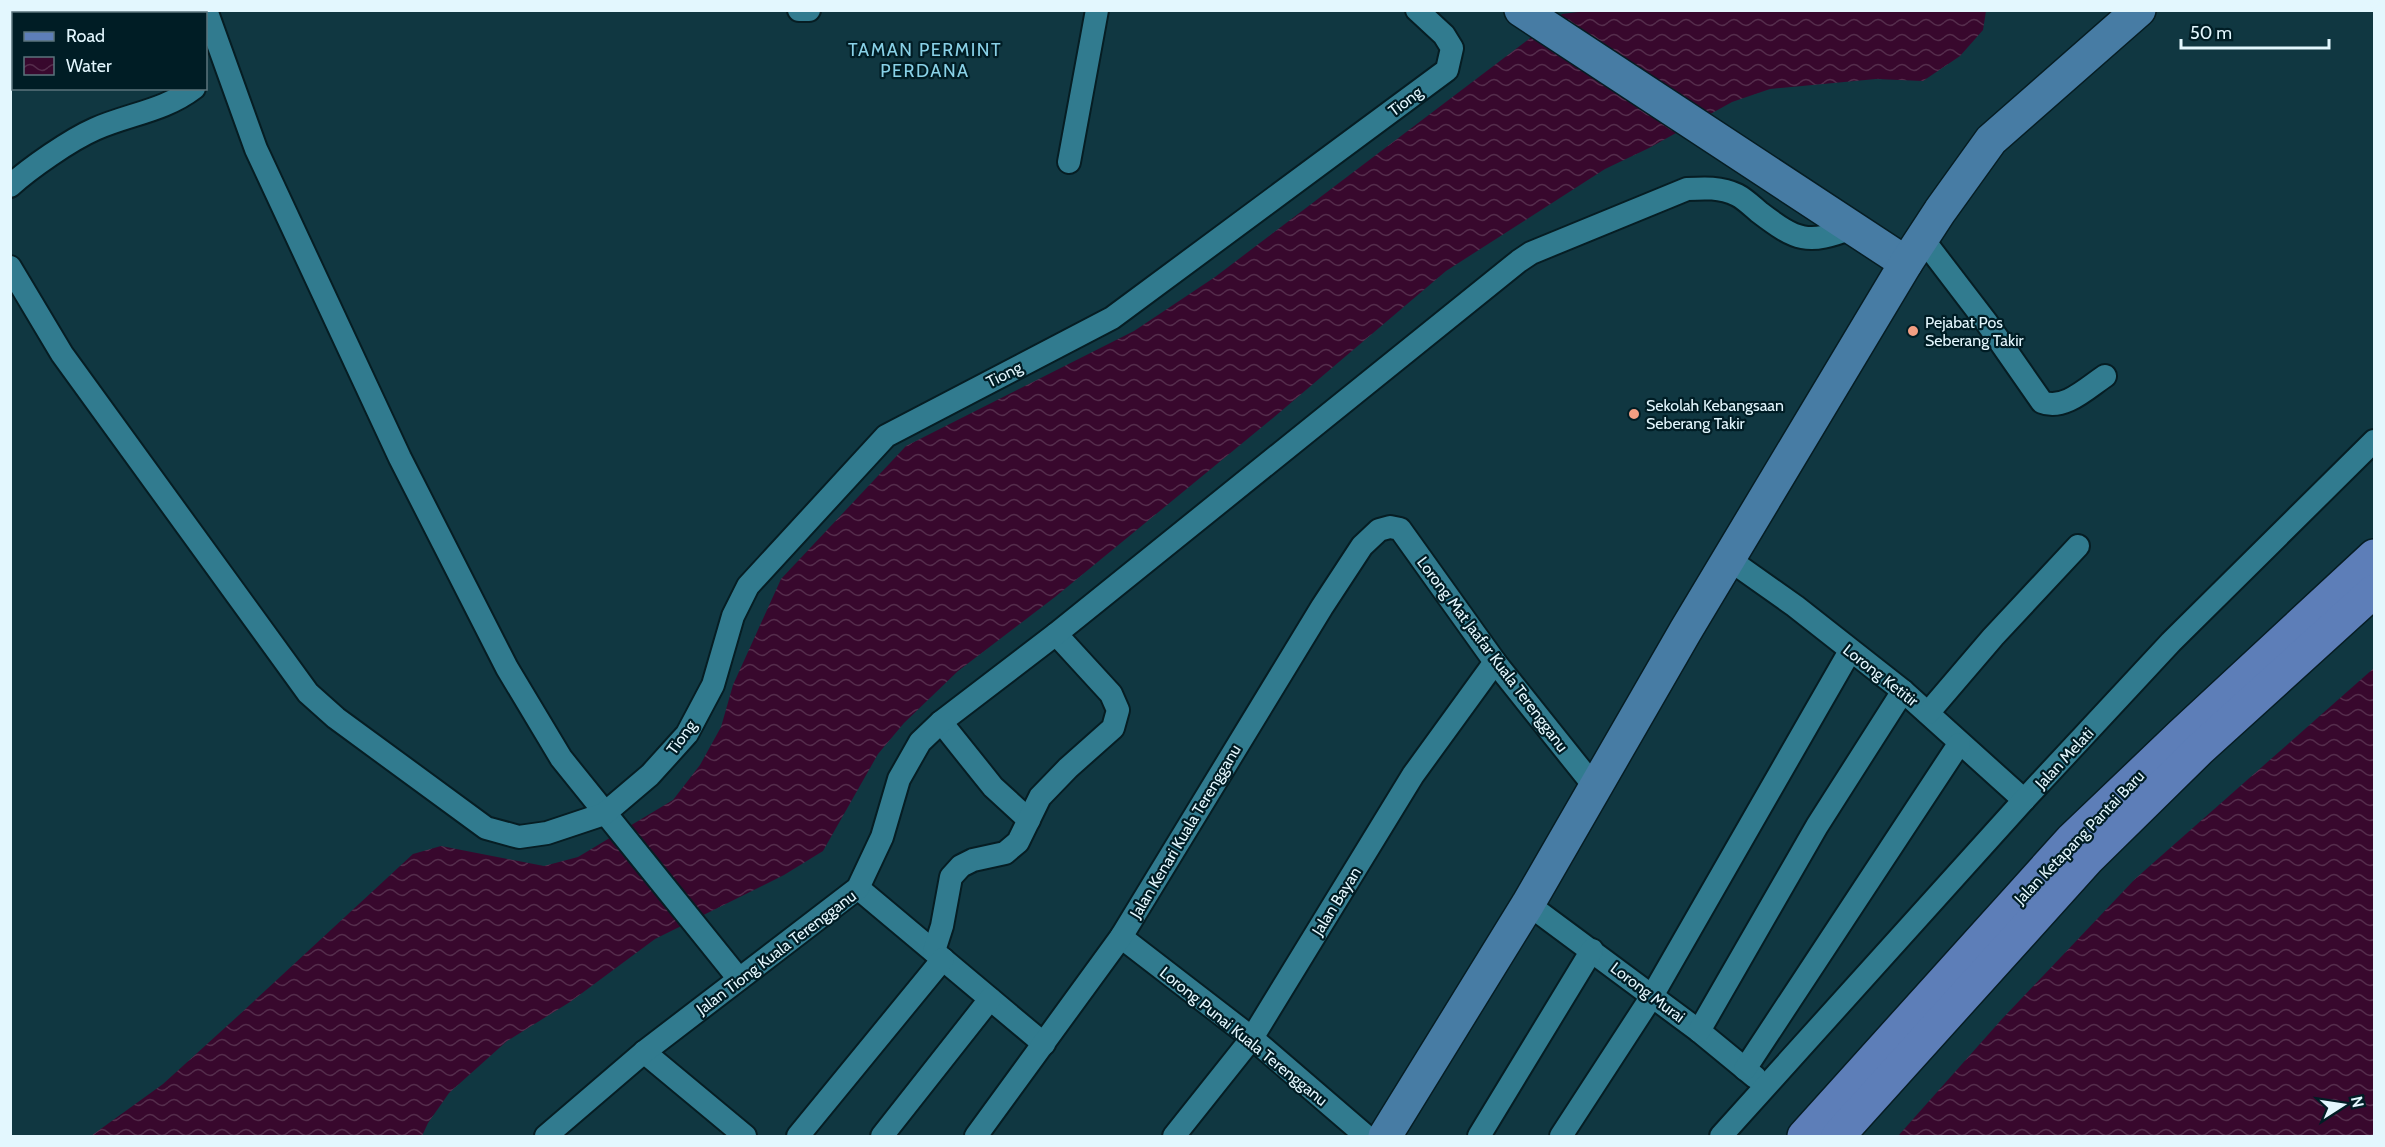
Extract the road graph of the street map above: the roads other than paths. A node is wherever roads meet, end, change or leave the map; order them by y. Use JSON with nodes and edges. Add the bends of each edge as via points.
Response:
{"nodes":[{"id":1,"x":799,"y":10,"type":"edge"},
{"id":2,"x":809,"y":10,"type":"edge"},
{"id":3,"x":1097,"y":10,"type":"edge"},
{"id":4,"x":1417,"y":10,"type":"edge"},
{"id":5,"x":1521,"y":10,"type":"edge"},
{"id":6,"x":2139,"y":10,"type":"edge"},
{"id":7,"x":207,"y":13,"type":"edge"},
{"id":8,"x":223,"y":59,"type":"junction"},
{"id":9,"x":207,"y":79,"type":"edge"},
{"id":10,"x":191,"y":90,"type":"edge"},
{"id":11,"x":1069,"y":162,"type":"dead end"},
{"id":12,"x":10,"y":186,"type":"edge"},
{"id":13,"x":1852,"y":228,"type":"junction"},
{"id":14,"x":1914,"y":251,"type":"junction"},
{"id":15,"x":10,"y":267,"type":"edge"},
{"id":16,"x":2105,"y":376,"type":"dead end"},
{"id":17,"x":2374,"y":441,"type":"edge"},
{"id":18,"x":1390,"y":527,"type":"joint"},
{"id":19,"x":2078,"y":546,"type":"dead end"},
{"id":20,"x":2374,"y":556,"type":"edge"},
{"id":21,"x":1730,"y":560,"type":"junction"},
{"id":22,"x":2374,"y":591,"type":"edge"},
{"id":23,"x":1056,"y":634,"type":"junction"},
{"id":24,"x":1850,"y":651,"type":"junction"},
{"id":25,"x":1496,"y":662,"type":"junction"},
{"id":26,"x":1903,"y":692,"type":"junction"},
{"id":27,"x":1928,"y":713,"type":"junction"},
{"id":28,"x":941,"y":722,"type":"junction"},
{"id":29,"x":1959,"y":744,"type":"junction"},
{"id":30,"x":1594,"y":786,"type":"junction"},
{"id":31,"x":2024,"y":800,"type":"junction"},
{"id":32,"x":1029,"y":820,"type":"junction"},
{"id":33,"x":610,"y":821,"type":"junction"},
{"id":34,"x":858,"y":888,"type":"junction"},
{"id":35,"x":1528,"y":904,"type":"junction"},
{"id":36,"x":1121,"y":937,"type":"junction"},
{"id":37,"x":1592,"y":950,"type":"junction"},
{"id":38,"x":938,"y":956,"type":"junction"},
{"id":39,"x":739,"y":979,"type":"junction"},
{"id":40,"x":1652,"y":996,"type":"junction"},
{"id":41,"x":990,"y":999,"type":"junction"},
{"id":42,"x":1699,"y":1031,"type":"junction"},
{"id":43,"x":1252,"y":1038,"type":"junction"},
{"id":44,"x":1044,"y":1044,"type":"junction"},
{"id":45,"x":644,"y":1052,"type":"junction"},
{"id":46,"x":1744,"y":1069,"type":"junction"},
{"id":47,"x":1766,"y":1086,"type":"junction"},
{"id":48,"x":731,"y":1132,"type":"edge"},
{"id":49,"x":546,"y":1137,"type":"edge"},
{"id":50,"x":798,"y":1137,"type":"edge"},
{"id":51,"x":882,"y":1137,"type":"edge"},
{"id":52,"x":976,"y":1137,"type":"edge"},
{"id":53,"x":1174,"y":1137,"type":"edge"},
{"id":54,"x":1366,"y":1137,"type":"edge"},
{"id":55,"x":1385,"y":1137,"type":"edge"},
{"id":56,"x":1479,"y":1137,"type":"edge"},
{"id":57,"x":1561,"y":1137,"type":"edge"},
{"id":58,"x":1722,"y":1137,"type":"edge"},
{"id":59,"x":1804,"y":1137,"type":"edge"},
{"id":60,"x":1838,"y":1137,"type":"edge"}],
"edges":[{"from":1,"to":2,"type":"street"},
{"from":3,"to":11,"type":"street"},
{"from":4,"to":33,"type":"street","name":"Tiong","via":[[1452,48],[1447,70],[1112,318],[886,436],[748,586],[733,616],[713,685],[687,734]]},
{"from":5,"to":13,"type":"street"},
{"from":6,"to":14,"type":"street","via":[[1991,140]]},
{"from":7,"to":8,"type":"street"},
{"from":8,"to":9,"type":"street"},
{"from":8,"to":33,"type":"street","via":[[256,149],[400,458],[507,668],[561,758]]},
{"from":10,"to":12,"type":"street","via":[[164,107],[94,129]]},
{"from":13,"to":14,"type":"street"},
{"from":13,"to":23,"type":"street","via":[[1826,238],[1805,239],[1787,233],[1738,195],[1714,188],[1687,189],[1531,253]]},
{"from":14,"to":16,"type":"street","via":[[1987,323],[2042,402],[2063,403]]},
{"from":14,"to":21,"type":"street"},
{"from":15,"to":33,"type":"street","via":[[62,354],[270,644],[319,705],[493,831],[519,837]]},
{"from":17,"to":31,"type":"street","name":"Jalan Melati","via":[[2171,642]]},
{"from":18,"to":25,"type":"street","name":"Lorong Mat Jaafar Kuala Terengganu","via":[[1400,529]]},
{"from":18,"to":36,"type":"street","name":"Jalan Kenari Kuala Terengganu","via":[[1379,530],[1362,546]]},
{"from":19,"to":27,"type":"street"},
{"from":20,"to":59,"type":"main road","name":"Jalan Ketapang Pantai Baru","via":[[2071,840]]},
{"from":21,"to":24,"type":"street","name":"Lorong Ketitir"},
{"from":21,"to":30,"type":"street"},
{"from":22,"to":60,"type":"main road","name":"Jalan Ketapang Pantai Baru","via":[[2200,749],[2088,859]]},
{"from":23,"to":28,"type":"street"},
{"from":23,"to":32,"type":"street","via":[[1111,694],[1118,710],[1113,728],[1040,797]]},
{"from":24,"to":26,"type":"street","name":"Lorong Ketitir"},
{"from":24,"to":40,"type":"street"},
{"from":25,"to":30,"type":"street","name":"Lorong Mat Jaafar Kuala Terengganu"},
{"from":25,"to":43,"type":"street","name":"Jalan Bayan","via":[[1413,775]]},
{"from":26,"to":27,"type":"street","name":"Lorong Ketitir"},
{"from":26,"to":42,"type":"street","via":[[1817,826]]},
{"from":27,"to":29,"type":"street","name":"Lorong Ketitir"},
{"from":28,"to":32,"type":"street","via":[[993,787]]},
{"from":28,"to":34,"type":"street","via":[[920,742],[899,779],[882,837]]},
{"from":29,"to":31,"type":"street","name":"Lorong Ketitir"},
{"from":29,"to":46,"type":"street"},
{"from":30,"to":35,"type":"street"},
{"from":31,"to":47,"type":"street","name":"Jalan Melati"},
{"from":32,"to":38,"type":"street","via":[[1018,842],[1005,853],[973,860],[951,877]]},
{"from":33,"to":39,"type":"street"},
{"from":34,"to":38,"type":"street","name":"Jalan Tiong Kuala Terengganu"},
{"from":34,"to":39,"type":"street","name":"Jalan Tiong Kuala Terengganu"},
{"from":35,"to":37,"type":"street","name":"Lorong Murai"},
{"from":35,"to":55,"type":"street"},
{"from":36,"to":43,"type":"street","name":"Lorong Punai Kuala Terengganu"},
{"from":36,"to":44,"type":"street","name":"Jalan Kenari Kuala Terengganu"},
{"from":37,"to":40,"type":"street","name":"Lorong Murai"},
{"from":37,"to":56,"type":"street"},
{"from":38,"to":41,"type":"street","name":"Jalan Tiong Kuala Terengganu"},
{"from":38,"to":50,"type":"street"},
{"from":39,"to":45,"type":"street","name":"Jalan Tiong Kuala Terengganu"},
{"from":40,"to":42,"type":"street","name":"Lorong Murai"},
{"from":40,"to":57,"type":"street"},
{"from":41,"to":44,"type":"street","name":"Jalan Tiong Kuala Terengganu"},
{"from":41,"to":51,"type":"street"},
{"from":42,"to":46,"type":"street","name":"Lorong Murai"},
{"from":43,"to":53,"type":"street","name":"Jalan Bayan"},
{"from":43,"to":54,"type":"street","name":"Lorong Punai Kuala Terengganu"},
{"from":44,"to":52,"type":"street","name":"Jalan Kenari Kuala Terengganu"},
{"from":45,"to":48,"type":"street"},
{"from":45,"to":49,"type":"street","name":"Jalan Tiong Kuala Terengganu"},
{"from":46,"to":47,"type":"street","name":"Lorong Murai"},
{"from":47,"to":58,"type":"street","name":"Jalan Melati"}]}
